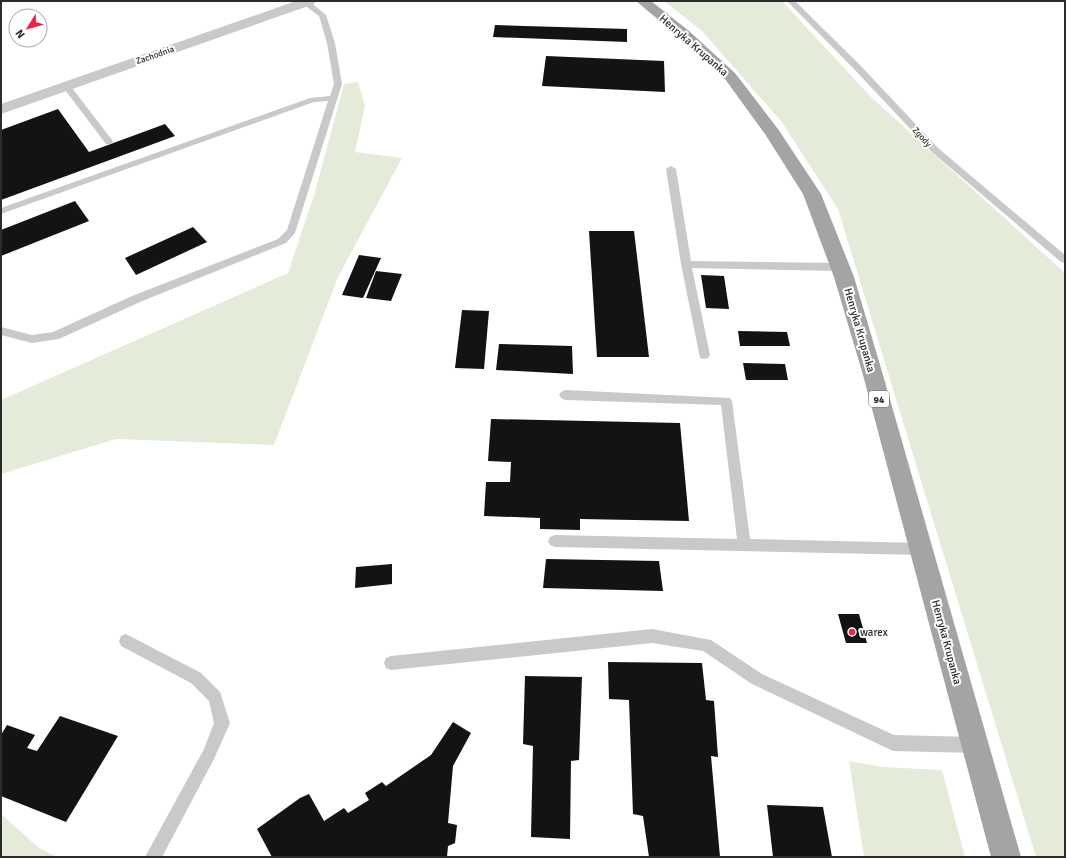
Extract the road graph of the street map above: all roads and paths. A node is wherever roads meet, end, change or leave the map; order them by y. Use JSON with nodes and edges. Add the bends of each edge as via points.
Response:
{"nodes":[{"id":1,"x":643,"y":1,"type":"edge"},
{"id":2,"x":791,"y":1,"type":"edge"},
{"id":3,"x":308,"y":2,"type":"edge"},
{"id":4,"x":66,"y":86,"type":"junction"},
{"id":5,"x":333,"y":98,"type":"junction"},
{"id":6,"x":1,"y":110,"type":"edge"},
{"id":7,"x":109,"y":142,"type":"dead end"},
{"id":8,"x":670,"y":169,"type":"dead end"},
{"id":9,"x":1,"y":211,"type":"edge"},
{"id":10,"x":1065,"y":260,"type":"edge"},
{"id":11,"x":686,"y":264,"type":"junction"},
{"id":12,"x":840,"y":267,"type":"junction"},
{"id":13,"x":1,"y":331,"type":"edge"},
{"id":14,"x":704,"y":355,"type":"dead end"},
{"id":15,"x":565,"y":395,"type":"dead end"},
{"id":16,"x":555,"y":541,"type":"dead end"},
{"id":17,"x":744,"y":545,"type":"junction"},
{"id":18,"x":921,"y":549,"type":"junction"},
{"id":19,"x":126,"y":641,"type":"dead end"},
{"id":20,"x":391,"y":663,"type":"dead end"},
{"id":21,"x":975,"y":745,"type":"junction"},
{"id":22,"x":153,"y":857,"type":"edge"},
{"id":23,"x":1006,"y":857,"type":"edge"}],
"edges":[{"from":1,"to":12,"type":"main road","name":"Henryka Krupanka","number":"94","via":[[730,76],[772,132],[812,194]]},
{"from":2,"to":10,"type":"lane","name":"Zgody","via":[[935,150]]},
{"from":3,"to":4,"type":"street","name":"Zachodnia"},
{"from":3,"to":5,"type":"lane","via":[[322,16],[332,43],[338,84]]},
{"from":4,"to":6,"type":"street","name":"Zachodnia"},
{"from":4,"to":7,"type":"lane"},
{"from":5,"to":9,"type":"lane","via":[[313,100]]},
{"from":5,"to":13,"type":"lane","via":[[292,231],[282,241],[55,336],[32,338]]},
{"from":8,"to":11,"type":"lane"},
{"from":11,"to":12,"type":"lane"},
{"from":11,"to":14,"type":"lane"},
{"from":12,"to":18,"type":"main road","name":"Henryka Krupanka","number":"94"},
{"from":15,"to":17,"type":"lane","via":[[726,401]]},
{"from":16,"to":17,"type":"lane"},
{"from":17,"to":18,"type":"lane"},
{"from":18,"to":21,"type":"main road","name":"Henryka Krupanka","number":"94"},
{"from":19,"to":22,"type":"lane","via":[[196,678],[216,697],[222,723],[209,754]]},
{"from":20,"to":21,"type":"lane","via":[[652,636],[706,645],[757,679],[893,743]]},
{"from":21,"to":23,"type":"main road","name":"Henryka Krupanka","number":"94"}]}
